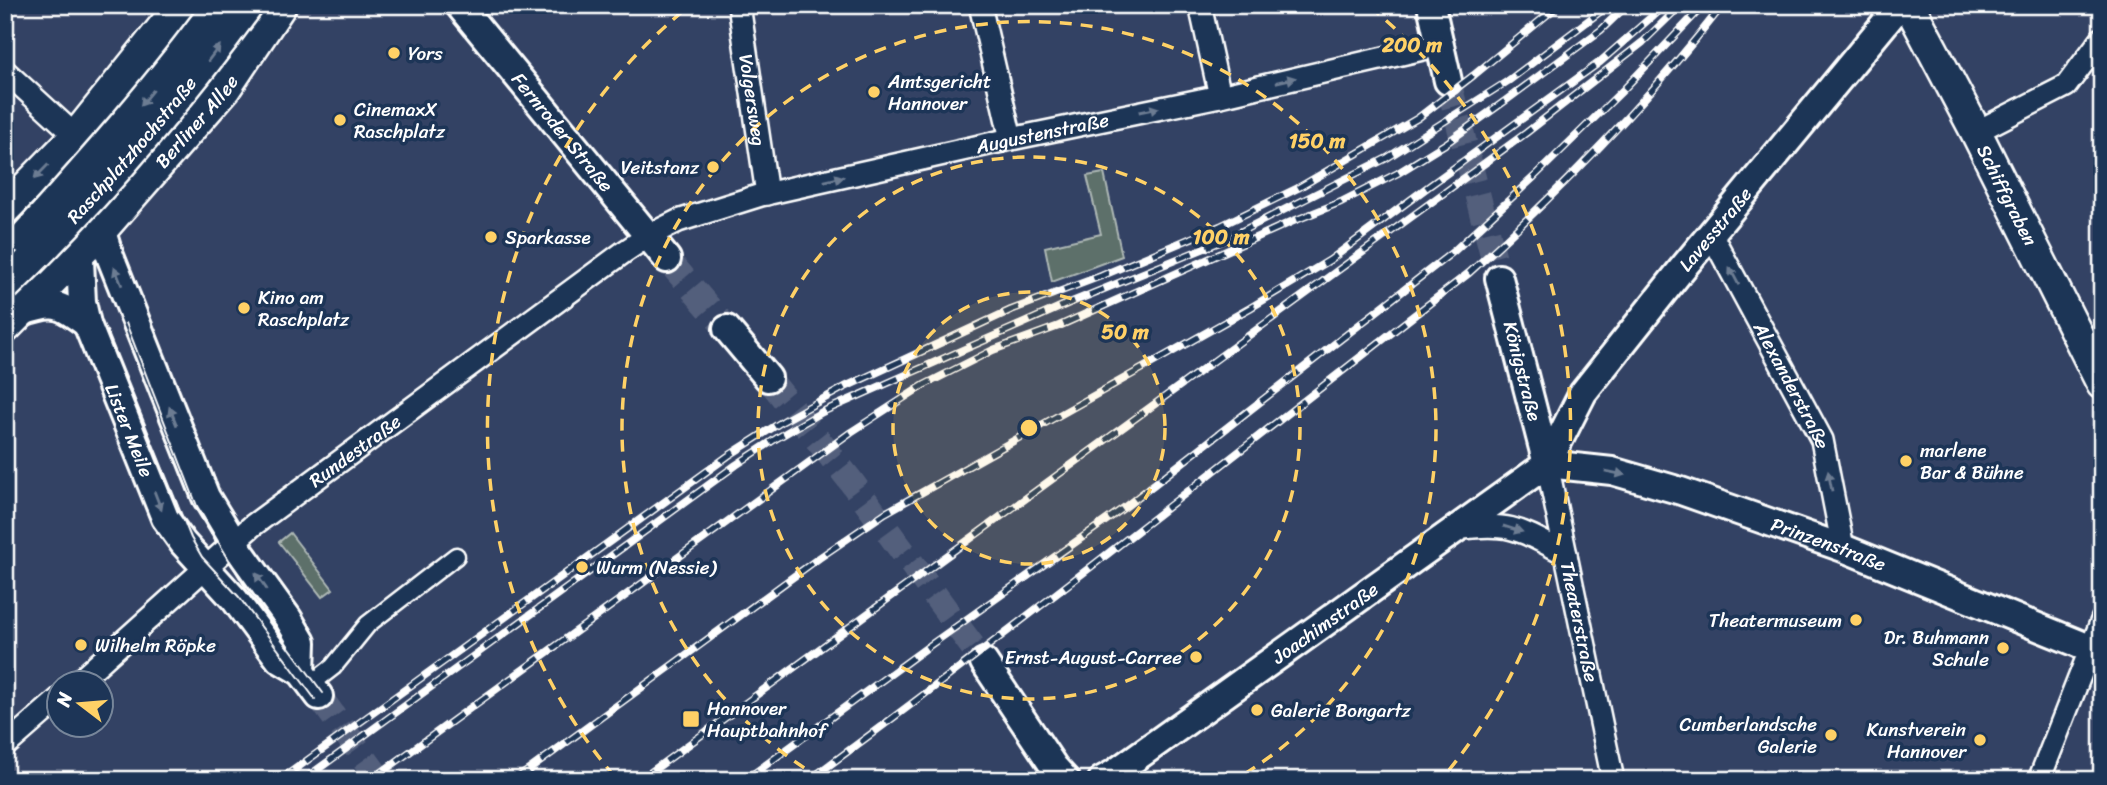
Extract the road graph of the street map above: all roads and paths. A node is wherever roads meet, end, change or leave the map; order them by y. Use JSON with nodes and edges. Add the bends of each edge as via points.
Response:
{"nodes":[{"id":1,"x":181,"y":5,"type":"edge"},
{"id":2,"x":219,"y":5,"type":"edge"},
{"id":3,"x":248,"y":5,"type":"edge"},
{"id":4,"x":281,"y":5,"type":"edge"},
{"id":5,"x":459,"y":5,"type":"edge"},
{"id":6,"x":739,"y":5,"type":"edge"},
{"id":7,"x":980,"y":5,"type":"edge"},
{"id":8,"x":1199,"y":5,"type":"edge"},
{"id":9,"x":1431,"y":5,"type":"edge"},
{"id":10,"x":1900,"y":5,"type":"edge"},
{"id":11,"x":1909,"y":5,"type":"edge"},
{"id":12,"x":2102,"y":38,"type":"edge"},
{"id":13,"x":1440,"y":45,"type":"junction"},
{"id":14,"x":5,"y":71,"type":"edge"},
{"id":15,"x":1448,"y":82,"type":"tunnel mouth"},
{"id":16,"x":1220,"y":96,"type":"junction"},
{"id":17,"x":1976,"y":132,"type":"junction"},
{"id":18,"x":76,"y":136,"type":"junction"},
{"id":19,"x":1011,"y":139,"type":"junction"},
{"id":20,"x":767,"y":194,"type":"junction"},
{"id":21,"x":5,"y":209,"type":"edge"},
{"id":22,"x":101,"y":231,"type":"junction"},
{"id":23,"x":1712,"y":234,"type":"junction"},
{"id":24,"x":648,"y":236,"type":"junction"},
{"id":25,"x":79,"y":254,"type":"junction"},
{"id":26,"x":5,"y":256,"type":"edge"},
{"id":27,"x":667,"y":259,"type":"tunnel mouth"},
{"id":28,"x":1499,"y":278,"type":"tunnel mouth"},
{"id":29,"x":5,"y":286,"type":"edge"},
{"id":30,"x":13,"y":320,"type":"edge"},
{"id":31,"x":87,"y":324,"type":"junction"},
{"id":32,"x":727,"y":329,"type":"tunnel mouth"},
{"id":33,"x":2095,"y":353,"type":"edge"},
{"id":34,"x":768,"y":378,"type":"tunnel mouth"},
{"id":35,"x":2102,"y":384,"type":"edge"},
{"id":36,"x":1547,"y":464,"type":"junction"},
{"id":37,"x":1455,"y":530,"type":"junction"},
{"id":38,"x":234,"y":543,"type":"junction"},
{"id":39,"x":1843,"y":548,"type":"junction"},
{"id":40,"x":1566,"y":554,"type":"junction"},
{"id":41,"x":456,"y":556,"type":"dead end"},
{"id":42,"x":205,"y":567,"type":"junction"},
{"id":43,"x":2102,"y":620,"type":"edge"},
{"id":44,"x":2096,"y":651,"type":"edge"},
{"id":45,"x":984,"y":662,"type":"tunnel mouth"},
{"id":46,"x":91,"y":670,"type":"edge"},
{"id":47,"x":310,"y":684,"type":"junction"},
{"id":48,"x":46,"y":710,"type":"edge"},
{"id":49,"x":5,"y":746,"type":"edge"},
{"id":50,"x":1066,"y":780,"type":"edge"},
{"id":51,"x":1102,"y":780,"type":"edge"},
{"id":52,"x":1614,"y":780,"type":"edge"},
{"id":53,"x":2039,"y":780,"type":"edge"}],
"edges":[{"from":1,"to":18,"type":"main road"},
{"from":2,"to":26,"type":"main road","name":"Raschplatzhochstraße","one_way":true,"bridge":true,"via":[[104,150]]},
{"from":29,"to":3,"type":"main road","name":"Raschplatzhochstraße","one_way":true,"bridge":true,"via":[[124,161]]},
{"from":4,"to":22,"type":"main road","name":"Berliner Allee","via":[[225,89]]},
{"from":5,"to":24,"type":"street","name":"Fernroder Straße"},
{"from":6,"to":20,"type":"street","name":"Volgersweg"},
{"from":7,"to":19,"type":"street"},
{"from":8,"to":16,"type":"street"},
{"from":9,"to":13,"type":"street"},
{"from":10,"to":23,"type":"street","name":"Lavesstraße"},
{"from":11,"to":17,"type":"main road","name":"Schiffgraben"},
{"from":12,"to":17,"type":"street","via":[[2066,86]]},
{"from":13,"to":15,"type":"street"},
{"from":16,"to":13,"type":"street","name":"Augustenstraße","one_way":true},
{"from":14,"to":18,"type":"street"},
{"from":19,"to":16,"type":"street","name":"Augustenstraße","one_way":true},
{"from":17,"to":33,"type":"main road","name":"Schiffgraben"},
{"from":18,"to":21,"type":"main road","one_way":true},
{"from":18,"to":22,"type":"street"},
{"from":18,"to":25,"type":"street","name":"Lister Meile"},
{"from":20,"to":19,"type":"street","name":"Augustenstraße","one_way":true},
{"from":20,"to":24,"type":"street","name":"Augustenstraße","via":[[678,221]]},
{"from":22,"to":25,"type":"main road","name":"Berliner Allee"},
{"from":38,"to":22,"type":"street","one_way":true,"via":[[206,497]]},
{"from":23,"to":36,"type":"street","name":"Lavesstraße","via":[[1583,393]]},
{"from":39,"to":23,"type":"street","name":"Alexanderstraße","one_way":true,"via":[[1822,440]]},
{"from":24,"to":27,"type":"street","name":"Fernroder Straße"},
{"from":24,"to":38,"type":"street","name":"Rundestraße"},
{"from":25,"to":30,"type":"main road","name":"Berliner Allee"},
{"from":25,"to":31,"type":"street","name":"Lister Meile"},
{"from":28,"to":36,"type":"street","name":"Königstraße"},
{"from":30,"to":31,"type":"street","via":[[46,304],[68,310]]},
{"from":31,"to":42,"type":"street","name":"Lister Meile","one_way":true,"via":[[165,518]]},
{"from":32,"to":34,"type":"street"},
{"from":33,"to":35,"type":"main road","name":"Schiffgraben"},
{"from":36,"to":37,"type":"street","name":"Joachimstraße"},
{"from":36,"to":39,"type":"street","name":"Prinzenstraße","one_way":true,"via":[[1612,471],[1669,487]]},
{"from":36,"to":40,"type":"street","name":"Theaterstraße"},
{"from":37,"to":40,"type":"street","one_way":true,"via":[[1491,525],[1515,528]]},
{"from":37,"to":51,"type":"street","name":"Joachimstraße"},
{"from":38,"to":42,"type":"street","name":"Rundestraße"},
{"from":47,"to":38,"type":"street","one_way":true,"via":[[302,642]]},
{"from":39,"to":44,"type":"street","name":"Prinzenstraße"},
{"from":40,"to":52,"type":"street","name":"Theaterstraße"},
{"from":41,"to":47,"type":"street","via":[[368,624],[333,667]]},
{"from":42,"to":46,"type":"street","name":"Rundestraße"},
{"from":42,"to":47,"type":"street","name":"Lister Meile","via":[[279,659]]},
{"from":43,"to":44,"type":"street"},
{"from":44,"to":53,"type":"street"},
{"from":45,"to":50,"type":"street"},
{"from":48,"to":49,"type":"street"}]}
